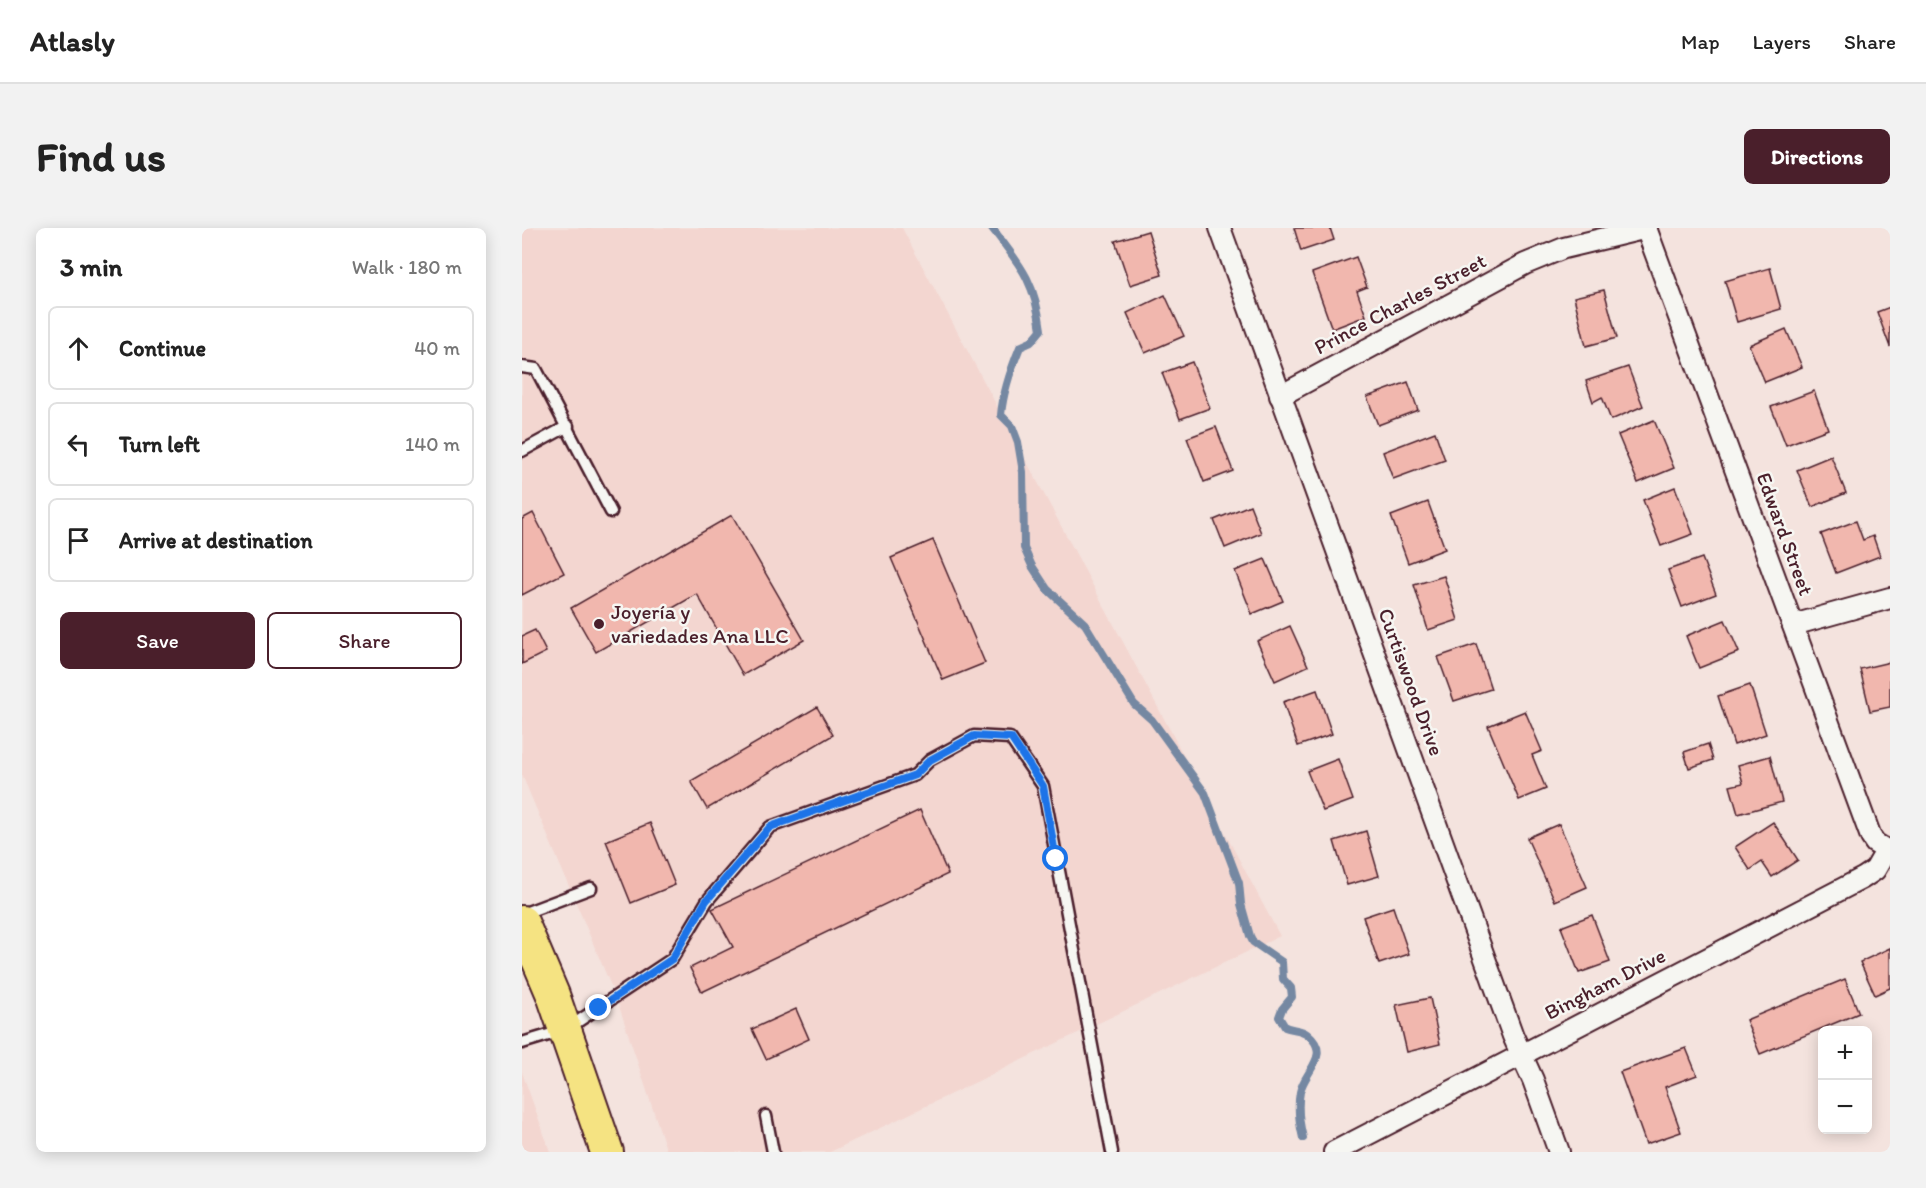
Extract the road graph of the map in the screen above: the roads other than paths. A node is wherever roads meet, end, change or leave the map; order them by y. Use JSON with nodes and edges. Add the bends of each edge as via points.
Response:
{"nodes":[{"id":1,"x":1220,"y":228,"type":"edge"},
{"id":2,"x":1647,"y":228,"type":"edge"},
{"id":3,"x":522,"y":367,"type":"edge"},
{"id":4,"x":1281,"y":396,"type":"junction"},
{"id":5,"x":568,"y":426,"type":"junction"},
{"id":6,"x":522,"y":451,"type":"edge"},
{"id":7,"x":611,"y":512,"type":"dead end"},
{"id":8,"x":1890,"y":598,"type":"edge"},
{"id":9,"x":1793,"y":625,"type":"junction"},
{"id":10,"x":1888,"y":852,"type":"edge"},
{"id":11,"x":591,"y":888,"type":"dead end"},
{"id":12,"x":522,"y":914,"type":"edge"},
{"id":13,"x":522,"y":922,"type":"edge"},
{"id":14,"x":565,"y":1030,"type":"junction"},
{"id":15,"x":522,"y":1043,"type":"edge"},
{"id":16,"x":1521,"y":1054,"type":"junction"},
{"id":17,"x":766,"y":1116,"type":"dead end"},
{"id":18,"x":607,"y":1152,"type":"edge"},
{"id":19,"x":773,"y":1152,"type":"edge"},
{"id":20,"x":1112,"y":1152,"type":"edge"},
{"id":21,"x":1334,"y":1152,"type":"edge"},
{"id":22,"x":1559,"y":1152,"type":"edge"}],
"edges":[{"from":1,"to":4,"type":"street","name":"Curtiswood Drive"},
{"from":2,"to":4,"type":"street","name":"Prince Charles Street","via":[[1564,248],[1525,264]]},
{"from":2,"to":9,"type":"street","name":"Edward Street"},
{"from":3,"to":5,"type":"lane","via":[[536,369]]},
{"from":4,"to":16,"type":"street","name":"Curtiswood Drive"},
{"from":5,"to":6,"type":"lane"},
{"from":5,"to":7,"type":"lane"},
{"from":8,"to":9,"type":"street"},
{"from":9,"to":10,"type":"street","name":"Edward Street","via":[[1871,837]]},
{"from":10,"to":16,"type":"street","name":"Bingham Drive","via":[[1875,870],[1863,878]]},
{"from":11,"to":12,"type":"lane"},
{"from":13,"to":14,"type":"main road"},
{"from":14,"to":15,"type":"lane"},
{"from":14,"to":18,"type":"main road"},
{"from":14,"to":20,"type":"lane","via":[[672,959],[706,901],[770,827],[915,775],[930,760],[974,736],[1011,738],[1043,786]]},
{"from":16,"to":21,"type":"street","name":"Bingham Drive"},
{"from":16,"to":22,"type":"street","name":"Curtiswood Drive"},
{"from":17,"to":19,"type":"lane"}]}
